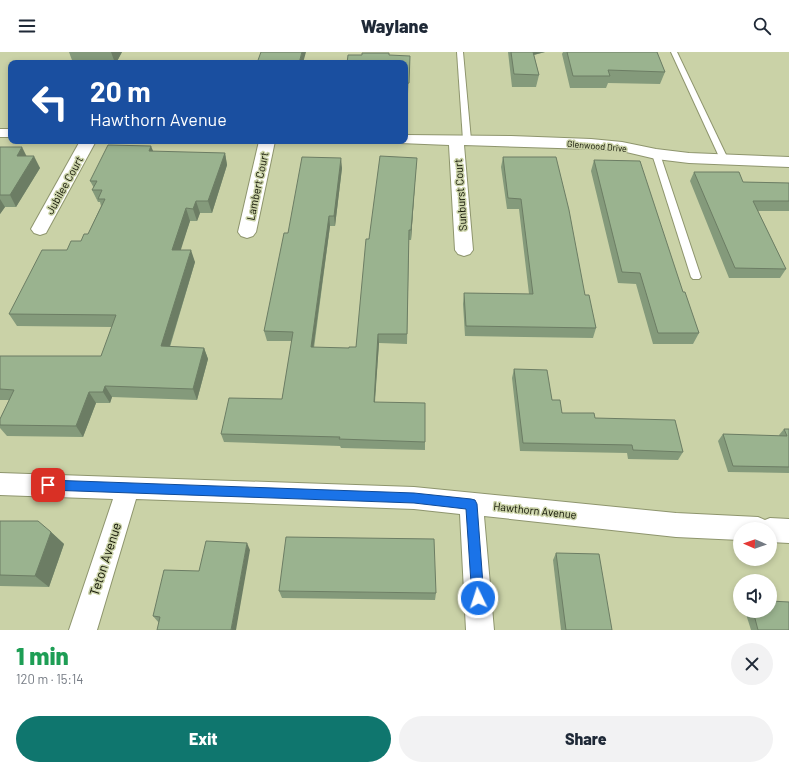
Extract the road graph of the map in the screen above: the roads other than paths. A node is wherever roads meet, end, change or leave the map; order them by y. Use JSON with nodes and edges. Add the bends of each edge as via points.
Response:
{"nodes":[{"id":1,"x":460,"y":52,"type":"edge"},
{"id":2,"x":674,"y":52,"type":"edge"},
{"id":3,"x":408,"y":140,"type":"edge"},
{"id":4,"x":461,"y":140,"type":"junction"},
{"id":5,"x":86,"y":144,"type":"edge"},
{"id":6,"x":266,"y":144,"type":"edge"},
{"id":7,"x":656,"y":154,"type":"junction"},
{"id":8,"x":725,"y":161,"type":"junction"},
{"id":9,"x":789,"y":162,"type":"edge"},
{"id":10,"x":40,"y":230,"type":"dead end"},
{"id":11,"x":247,"y":232,"type":"dead end"},
{"id":12,"x":464,"y":250,"type":"dead end"},
{"id":13,"x":696,"y":277,"type":"dead end"},
{"id":14,"x":0,"y":484,"type":"edge"},
{"id":15,"x":128,"y":488,"type":"junction"},
{"id":16,"x":471,"y":504,"type":"junction"},
{"id":17,"x":733,"y":527,"type":"edge"},
{"id":18,"x":777,"y":530,"type":"edge"},
{"id":19,"x":789,"y":531,"type":"edge"},
{"id":20,"x":83,"y":630,"type":"edge"},
{"id":21,"x":480,"y":630,"type":"edge"}],
"edges":[{"from":1,"to":4,"type":"lane"},
{"from":2,"to":8,"type":"lane"},
{"from":3,"to":4,"type":"street","name":"Glenwood Drive"},
{"from":4,"to":7,"type":"street","name":"Glenwood Drive","via":[[619,146]]},
{"from":4,"to":12,"type":"street","name":"Sunburst Court"},
{"from":5,"to":10,"type":"street","name":"Jubilee Court"},
{"from":6,"to":11,"type":"street","name":"Lambert Court"},
{"from":7,"to":8,"type":"street","name":"Glenwood Drive"},
{"from":7,"to":13,"type":"lane"},
{"from":8,"to":9,"type":"street","name":"Glenwood Drive"},
{"from":14,"to":15,"type":"street","name":"Hawthorn Avenue"},
{"from":15,"to":16,"type":"street","name":"Hawthorn Avenue","via":[[414,498]]},
{"from":15,"to":20,"type":"street","name":"Teton Avenue"},
{"from":16,"to":17,"type":"street","name":"Hawthorn Avenue"},
{"from":16,"to":21,"type":"street"},
{"from":18,"to":19,"type":"street"}]}
